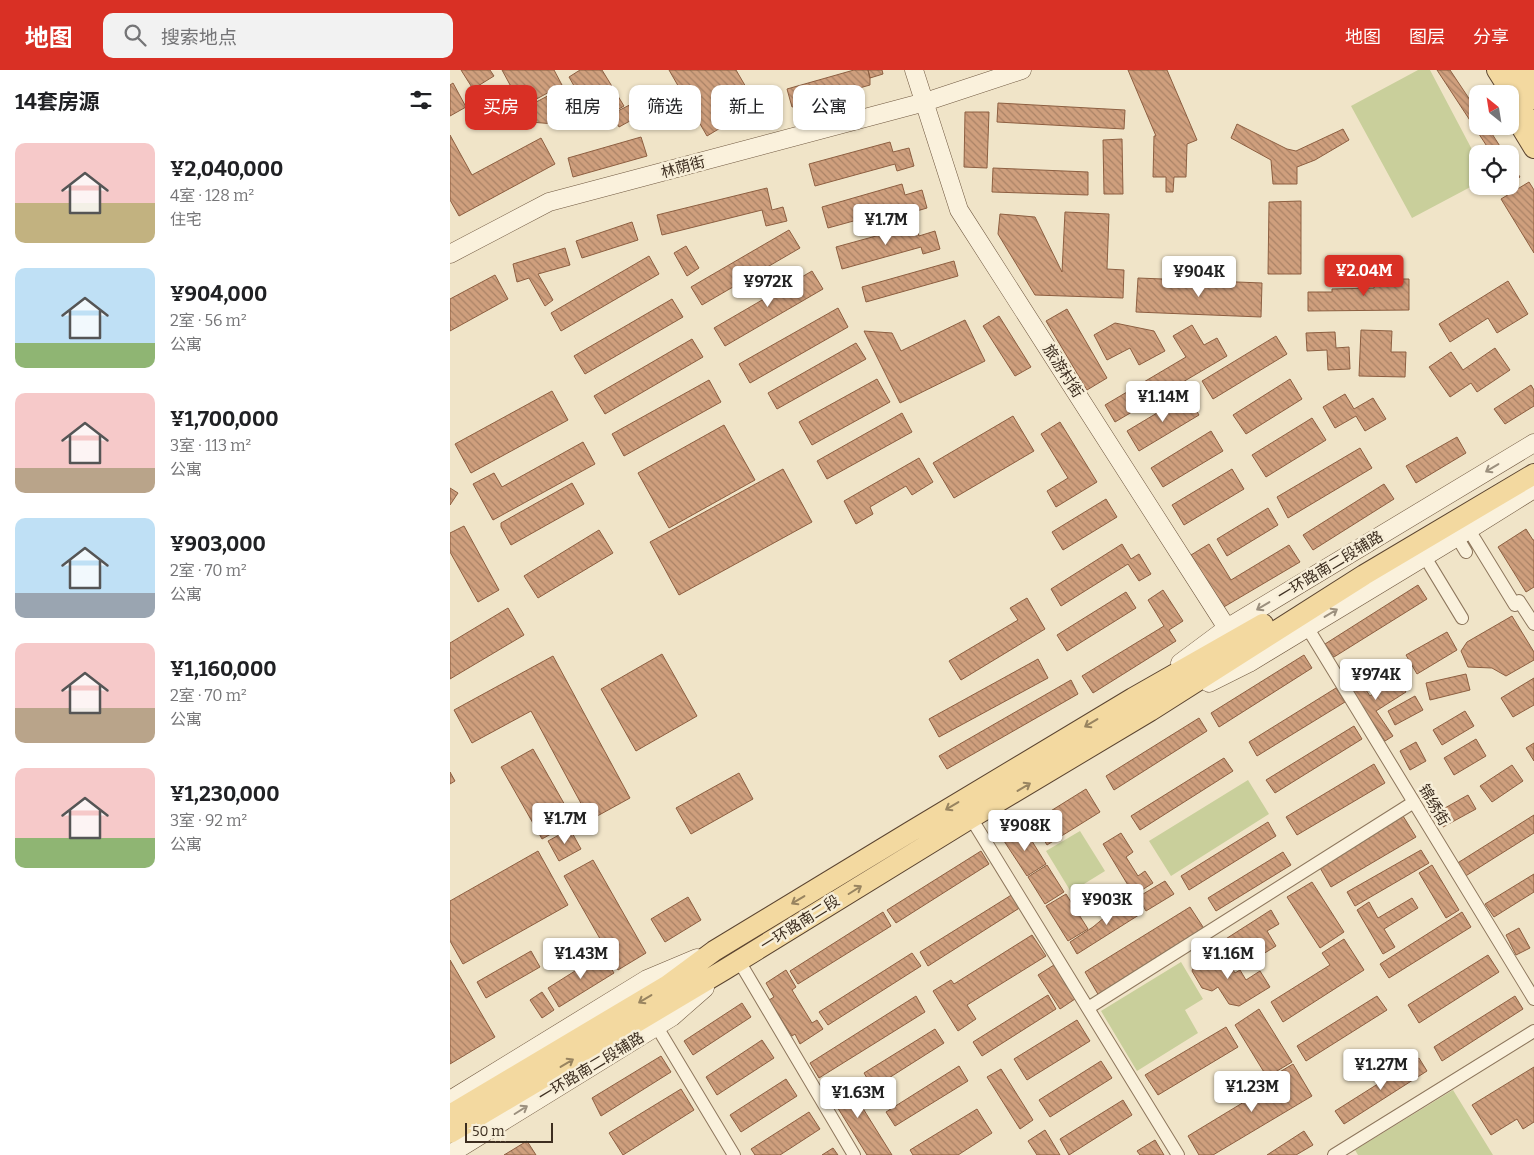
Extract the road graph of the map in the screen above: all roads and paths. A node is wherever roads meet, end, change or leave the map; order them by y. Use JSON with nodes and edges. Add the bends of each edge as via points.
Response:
{"nodes":[{"id":1,"x":914,"y":70,"type":"edge"},
{"id":2,"x":1022,"y":70,"type":"edge"},
{"id":3,"x":1484,"y":70,"type":"edge"},
{"id":4,"x":1497,"y":70,"type":"edge"},
{"id":5,"x":1516,"y":70,"type":"edge"},
{"id":6,"x":1494,"y":85,"type":"edge"},
{"id":7,"x":1534,"y":99,"type":"edge"},
{"id":8,"x":925,"y":102,"type":"junction"},
{"id":9,"x":1519,"y":124,"type":"edge"},
{"id":10,"x":1534,"y":128,"type":"edge"},
{"id":11,"x":1534,"y":148,"type":"edge"},
{"id":12,"x":450,"y":254,"type":"edge"},
{"id":13,"x":1534,"y":443,"type":"edge"},
{"id":14,"x":1534,"y":464,"type":"edge"},
{"id":15,"x":1534,"y":474,"type":"edge"},
{"id":16,"x":1534,"y":490,"type":"edge"},
{"id":17,"x":1464,"y":540,"type":"junction"},
{"id":18,"x":1425,"y":557,"type":"junction"},
{"id":19,"x":1462,"y":618,"type":"dead end"},
{"id":20,"x":1534,"y":624,"type":"edge"},
{"id":21,"x":1307,"y":627,"type":"junction"},
{"id":22,"x":1227,"y":628,"type":"junction"},
{"id":23,"x":1133,"y":698,"type":"junction"},
{"id":24,"x":1150,"y":711,"type":"junction"},
{"id":25,"x":1414,"y":802,"type":"junction"},
{"id":26,"x":971,"y":818,"type":"junction"},
{"id":27,"x":714,"y":951,"type":"junction"},
{"id":28,"x":732,"y":966,"type":"junction"},
{"id":29,"x":1534,"y":999,"type":"edge"},
{"id":30,"x":1088,"y":1008,"type":"junction"},
{"id":31,"x":657,"y":1026,"type":"junction"},
{"id":32,"x":1534,"y":1031,"type":"edge"},
{"id":33,"x":450,"y":1100,"type":"edge"},
{"id":34,"x":450,"y":1115,"type":"edge"},
{"id":35,"x":450,"y":1133,"type":"edge"},
{"id":36,"x":450,"y":1154,"type":"edge"},
{"id":37,"x":734,"y":1155,"type":"edge"},
{"id":38,"x":854,"y":1155,"type":"edge"},
{"id":39,"x":1178,"y":1155,"type":"edge"},
{"id":40,"x":1334,"y":1155,"type":"edge"}],
"edges":[{"from":1,"to":8,"type":"main road","name":"旅游村街"},
{"from":2,"to":8,"type":"main road","name":"林荫街"},
{"from":3,"to":6,"type":"main road"},
{"from":4,"to":10,"type":"main road"},
{"from":5,"to":7,"type":"main road"},
{"from":8,"to":12,"type":"main road","name":"林荫街","via":[[549,202]]},
{"from":8,"to":22,"type":"main road","name":"旅游村街","via":[[959,210]]},
{"from":9,"to":11,"type":"main road"},
{"from":13,"to":22,"type":"main road","name":"一环路南二段辅路","one_way":true},
{"from":14,"to":23,"type":"main road","name":"一环路南二段"},
{"from":15,"to":24,"type":"main road","name":"一环路南二段","via":[[1364,575]]},
{"from":16,"to":17,"type":"main road"},
{"from":17,"to":18,"type":"main road"},
{"from":17,"to":20,"type":"street","via":[[1515,605],[1519,601]]},
{"from":18,"to":19,"type":"street"},
{"from":21,"to":18,"type":"main road","one_way":true},
{"from":21,"to":24,"type":"main road","via":[[1249,663]]},
{"from":21,"to":25,"type":"street","name":"锦绣街"},
{"from":22,"to":23,"type":"main road","name":"一环路南二段辅路"},
{"from":23,"to":27,"type":"main road","name":"一环路南二段","one_way":true},
{"from":26,"to":24,"type":"main road","name":"一环路南二段","one_way":true},
{"from":25,"to":29,"type":"street","name":"锦绣街"},
{"from":25,"to":30,"type":"street"},
{"from":28,"to":26,"type":"main road","name":"一环路南二段","one_way":true},
{"from":26,"to":30,"type":"street"},
{"from":27,"to":33,"type":"main road","via":[[648,979]]},
{"from":27,"to":34,"type":"main road","name":"一环路南二段","one_way":true,"via":[[668,985]]},
{"from":28,"to":31,"type":"main road","name":"一环路南二段辅路","via":[[672,1018]]},
{"from":35,"to":28,"type":"main road","name":"一环路南二段","one_way":true},
{"from":28,"to":38,"type":"street"},
{"from":30,"to":39,"type":"street"},
{"from":36,"to":31,"type":"main road","name":"一环路南二段辅路","one_way":true},
{"from":31,"to":37,"type":"street"},
{"from":32,"to":40,"type":"street"}]}
